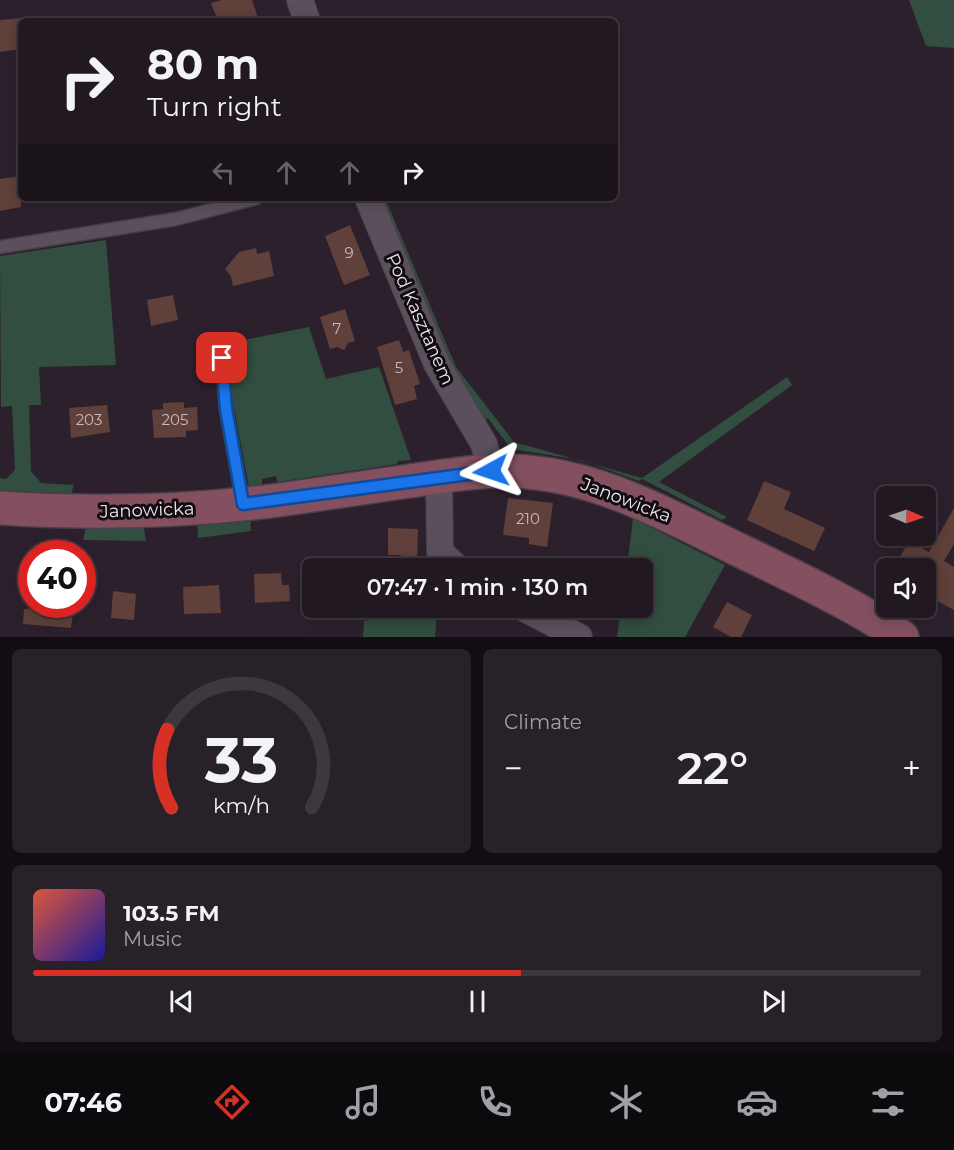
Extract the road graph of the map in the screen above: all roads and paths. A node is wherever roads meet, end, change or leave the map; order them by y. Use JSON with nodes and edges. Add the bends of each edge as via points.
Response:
{"nodes":[{"id":1,"x":300,"y":0,"type":"edge"},
{"id":2,"x":306,"y":18,"type":"edge"},
{"id":3,"x":245,"y":201,"type":"edge"},
{"id":4,"x":369,"y":201,"type":"edge"},
{"id":5,"x":0,"y":247,"type":"edge"},
{"id":6,"x":222,"y":358,"type":"dead end"},
{"id":7,"x":491,"y":471,"type":"junction"},
{"id":8,"x":440,"y":476,"type":"junction"},
{"id":9,"x":243,"y":504,"type":"junction"},
{"id":10,"x":0,"y":508,"type":"edge"},
{"id":11,"x":446,"y":558,"type":"edge"},
{"id":12,"x":543,"y":618,"type":"edge"},
{"id":13,"x":579,"y":637,"type":"edge"},
{"id":14,"x":902,"y":637,"type":"edge"}],
"edges":[{"from":1,"to":2,"type":"street"},
{"from":3,"to":5,"type":"lane","via":[[176,219]]},
{"from":4,"to":7,"type":"street","name":"Pod Kasztanem","via":[[437,364],[484,444]]},
{"from":6,"to":9,"type":"lane","via":[[226,409]]},
{"from":7,"to":8,"type":"street","name":"Janowicka"},
{"from":7,"to":14,"type":"street","name":"Janowicka","via":[[550,475],[609,489],[812,585]]},
{"from":8,"to":9,"type":"street","name":"Janowicka"},
{"from":8,"to":11,"type":"street","via":[[440,552]]},
{"from":9,"to":10,"type":"street","name":"Janowicka","via":[[115,512]]},
{"from":12,"to":13,"type":"street"}]}
